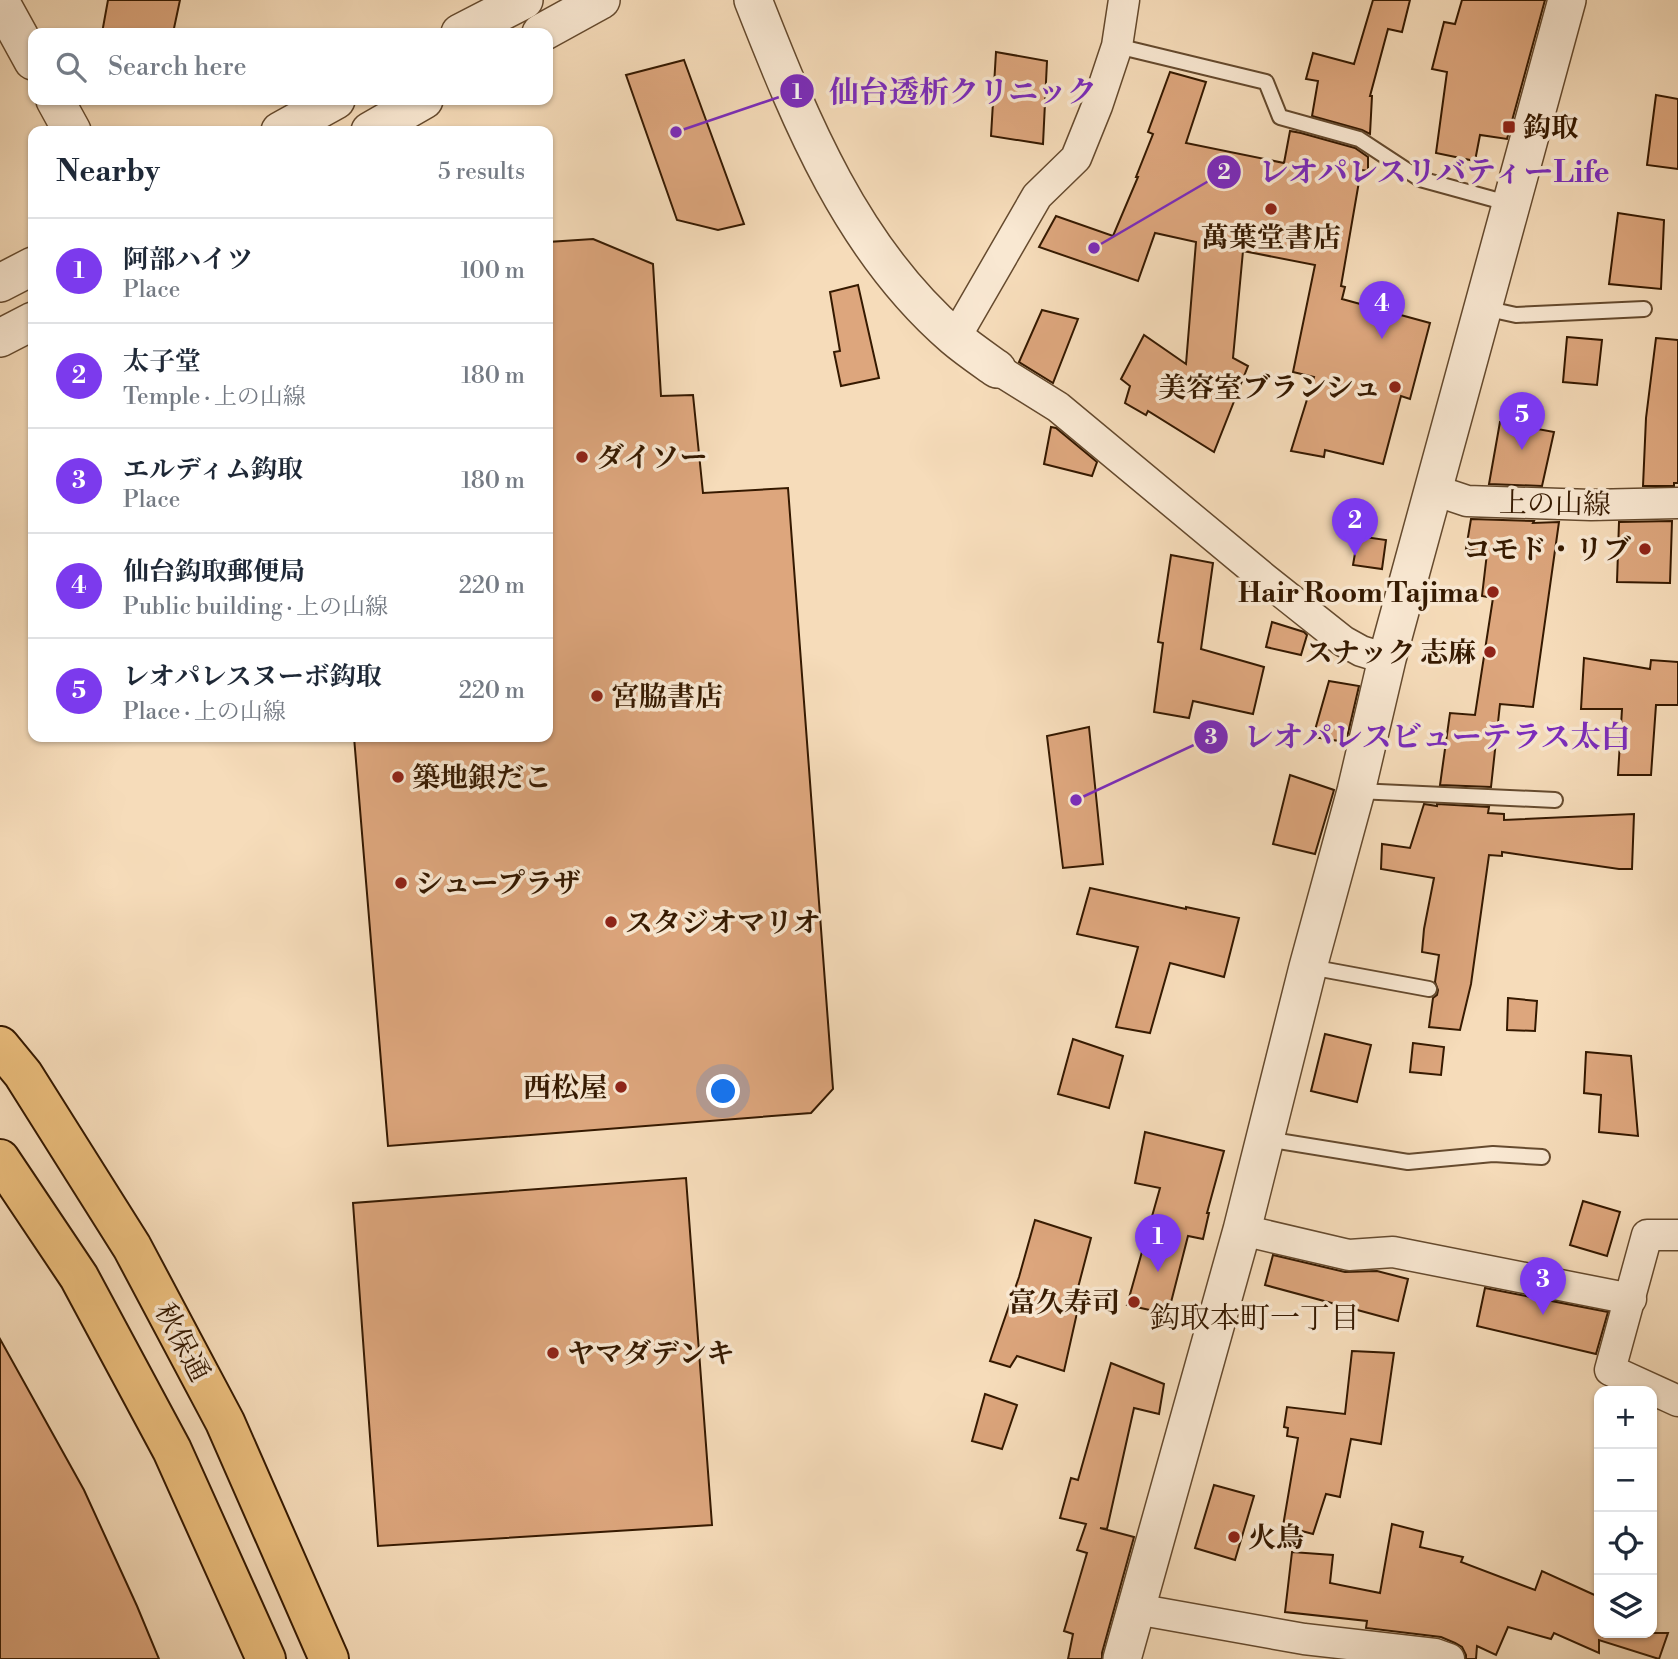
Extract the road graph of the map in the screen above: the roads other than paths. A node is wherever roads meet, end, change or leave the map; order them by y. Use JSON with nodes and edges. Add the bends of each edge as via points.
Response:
{"nodes":[{"id":1,"x":524,"y":0,"type":"edge"},
{"id":2,"x":601,"y":0,"type":"edge"},
{"id":3,"x":752,"y":0,"type":"edge"},
{"id":4,"x":1124,"y":0,"type":"edge"},
{"id":5,"x":1567,"y":0,"type":"edge"},
{"id":6,"x":0,"y":1,"type":"edge"},
{"id":7,"x":470,"y":28,"type":"edge"},
{"id":8,"x":550,"y":28,"type":"edge"},
{"id":9,"x":1117,"y":46,"type":"junction"},
{"id":10,"x":28,"y":52,"type":"edge"},
{"id":11,"x":58,"y":105,"type":"edge"},
{"id":12,"x":327,"y":105,"type":"edge"},
{"id":13,"x":415,"y":105,"type":"edge"},
{"id":14,"x":69,"y":126,"type":"edge"},
{"id":15,"x":289,"y":126,"type":"edge"},
{"id":16,"x":379,"y":126,"type":"edge"},
{"id":17,"x":1512,"y":204,"type":"junction"},
{"id":18,"x":28,"y":269,"type":"edge"},
{"id":19,"x":0,"y":284,"type":"edge"},
{"id":20,"x":1484,"y":308,"type":"junction"},
{"id":21,"x":1644,"y":309,"type":"dead end"},
{"id":22,"x":28,"y":324,"type":"edge"},
{"id":23,"x":0,"y":338,"type":"edge"},
{"id":24,"x":955,"y":338,"type":"junction"},
{"id":25,"x":997,"y":369,"type":"joint"},
{"id":26,"x":1434,"y":490,"type":"junction"},
{"id":27,"x":1678,"y":503,"type":"edge"},
{"id":28,"x":1387,"y":659,"type":"junction"},
{"id":29,"x":1356,"y":791,"type":"junction"},
{"id":30,"x":1555,"y":800,"type":"dead end"},
{"id":31,"x":1308,"y":967,"type":"junction"},
{"id":32,"x":1429,"y":989,"type":"dead end"},
{"id":33,"x":0,"y":1046,"type":"edge"},
{"id":34,"x":1265,"y":1139,"type":"junction"},
{"id":35,"x":1542,"y":1157,"type":"dead end"},
{"id":36,"x":0,"y":1159,"type":"edge"},
{"id":37,"x":1242,"y":1230,"type":"junction"},
{"id":38,"x":1678,"y":1235,"type":"edge"},
{"id":39,"x":1631,"y":1299,"type":"junction"},
{"id":40,"x":1678,"y":1401,"type":"edge"},
{"id":41,"x":1136,"y":1609,"type":"junction"},
{"id":42,"x":1440,"y":1657,"type":"edge"},
{"id":43,"x":266,"y":1659,"type":"edge"},
{"id":44,"x":329,"y":1659,"type":"edge"},
{"id":45,"x":1122,"y":1659,"type":"edge"}],
"edges":[{"from":1,"to":7,"type":"street"},
{"from":2,"to":8,"type":"street"},
{"from":3,"to":24,"type":"street","via":[[846,207],[896,278]]},
{"from":4,"to":9,"type":"street"},
{"from":5,"to":17,"type":"street"},
{"from":6,"to":10,"type":"street"},
{"from":9,"to":17,"type":"lane","via":[[1266,82],[1280,117],[1359,139],[1420,179]]},
{"from":9,"to":24,"type":"street","via":[[1076,158],[1037,196]]},
{"from":11,"to":14,"type":"street"},
{"from":12,"to":15,"type":"street"},
{"from":13,"to":16,"type":"street"},
{"from":17,"to":20,"type":"street"},
{"from":18,"to":19,"type":"street"},
{"from":20,"to":21,"type":"lane","via":[[1516,315]]},
{"from":20,"to":26,"type":"street"},
{"from":22,"to":23,"type":"street"},
{"from":24,"to":25,"type":"street"},
{"from":25,"to":28,"type":"street","via":[[1058,407],[1343,640]]},
{"from":26,"to":27,"type":"street","name":"上の山線","via":[[1467,501]]},
{"from":26,"to":28,"type":"street"},
{"from":28,"to":29,"type":"street"},
{"from":29,"to":30,"type":"lane"},
{"from":29,"to":31,"type":"street"},
{"from":31,"to":32,"type":"lane"},
{"from":31,"to":34,"type":"street"},
{"from":33,"to":44,"type":"highway","name":"秋保通","via":[[23,1074],[132,1247],[225,1422]]},
{"from":34,"to":35,"type":"lane","via":[[1408,1162],[1493,1154]]},
{"from":34,"to":37,"type":"street"},
{"from":36,"to":43,"type":"highway","via":[[79,1276],[172,1450]]},
{"from":37,"to":39,"type":"street","via":[[1349,1255],[1392,1252]]},
{"from":37,"to":41,"type":"street"},
{"from":38,"to":39,"type":"street","via":[[1647,1235]]},
{"from":39,"to":40,"type":"street","via":[[1611,1370]]},
{"from":41,"to":42,"type":"street"},
{"from":41,"to":45,"type":"street"}]}
